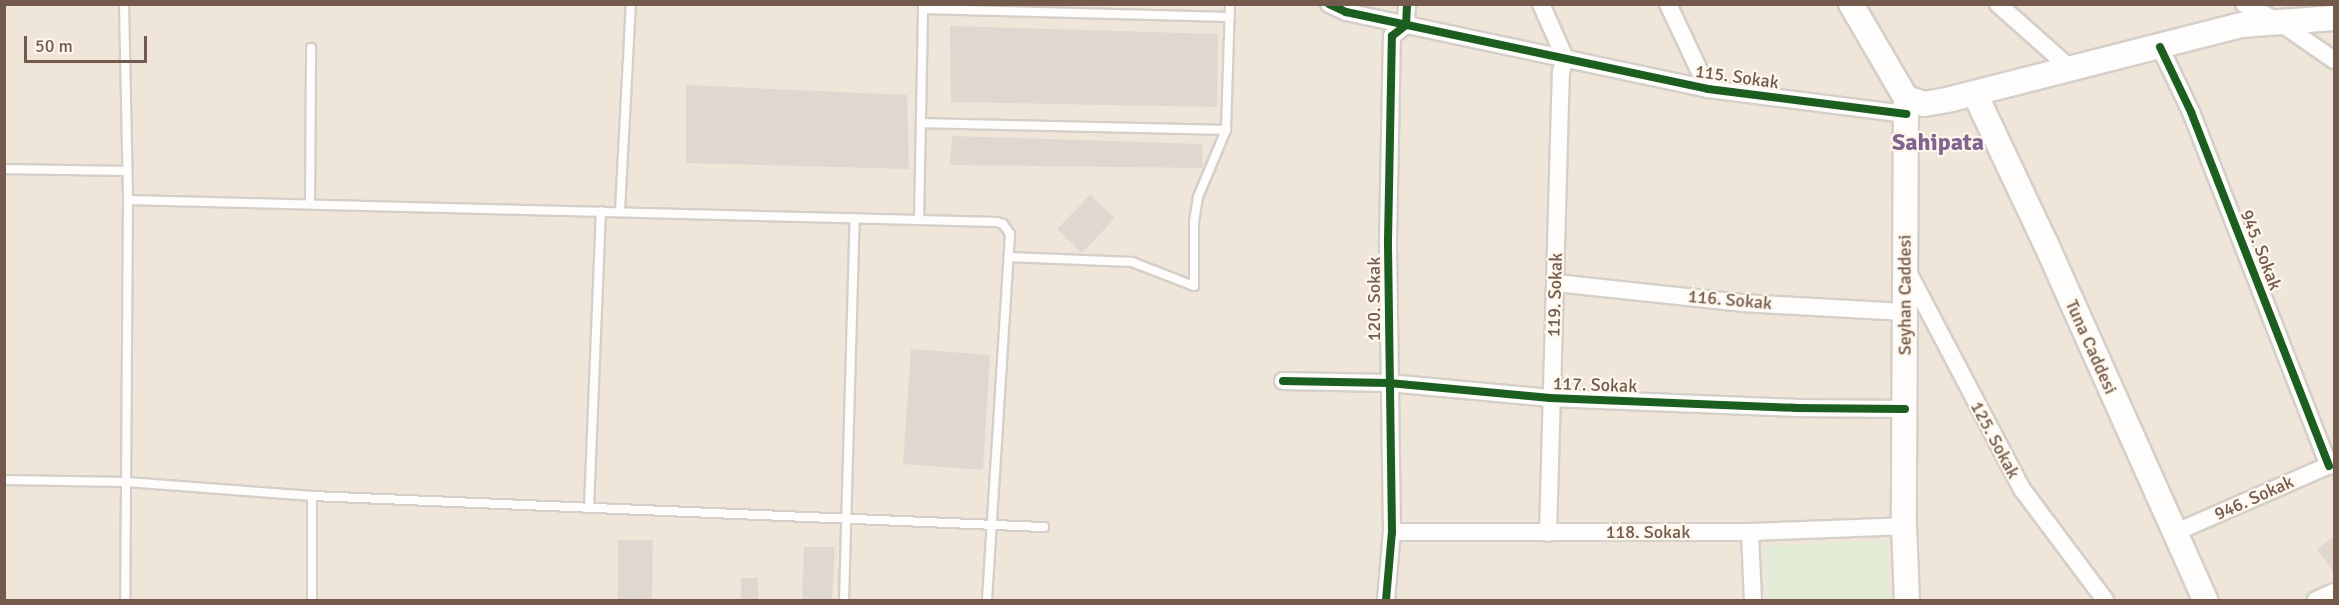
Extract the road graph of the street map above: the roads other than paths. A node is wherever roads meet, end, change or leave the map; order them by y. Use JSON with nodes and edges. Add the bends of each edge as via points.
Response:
{"nodes":[{"id":1,"x":124,"y":4,"type":"edge"},
{"id":2,"x":631,"y":4,"type":"edge"},
{"id":3,"x":1230,"y":4,"type":"edge"},
{"id":4,"x":1329,"y":4,"type":"edge"},
{"id":5,"x":1407,"y":4,"type":"edge"},
{"id":6,"x":1541,"y":4,"type":"edge"},
{"id":7,"x":1668,"y":4,"type":"edge"},
{"id":8,"x":1851,"y":4,"type":"edge"},
{"id":9,"x":1998,"y":4,"type":"edge"},
{"id":10,"x":2244,"y":4,"type":"edge"},
{"id":11,"x":923,"y":7,"type":"edge"},
{"id":12,"x":1230,"y":17,"type":"junction"},
{"id":13,"x":2334,"y":18,"type":"edge"},
{"id":14,"x":2279,"y":22,"type":"junction"},
{"id":15,"x":1406,"y":25,"type":"junction"},
{"id":16,"x":2160,"y":47,"type":"junction"},
{"id":17,"x":311,"y":48,"type":"dead end"},
{"id":18,"x":1565,"y":58,"type":"junction"},
{"id":19,"x":2334,"y":60,"type":"edge"},
{"id":20,"x":2072,"y":70,"type":"junction"},
{"id":21,"x":1708,"y":89,"type":"junction"},
{"id":22,"x":1975,"y":93,"type":"junction"},
{"id":23,"x":1906,"y":106,"type":"junction"},
{"id":24,"x":921,"y":123,"type":"junction"},
{"id":25,"x":1226,"y":130,"type":"junction"},
{"id":26,"x":4,"y":169,"type":"edge"},
{"id":27,"x":127,"y":171,"type":"junction"},
{"id":28,"x":128,"y":200,"type":"junction"},
{"id":29,"x":310,"y":204,"type":"junction"},
{"id":30,"x":601,"y":211,"type":"junction"},
{"id":31,"x":620,"y":212,"type":"junction"},
{"id":32,"x":855,"y":218,"type":"junction"},
{"id":33,"x":919,"y":220,"type":"junction"},
{"id":34,"x":1009,"y":257,"type":"junction"},
{"id":35,"x":1906,"y":267,"type":"junction"},
{"id":36,"x":1556,"y":283,"type":"junction"},
{"id":37,"x":1905,"y":312,"type":"junction"},
{"id":38,"x":1283,"y":381,"type":"dead end"},
{"id":39,"x":1389,"y":383,"type":"junction"},
{"id":40,"x":1550,"y":398,"type":"junction"},
{"id":41,"x":1905,"y":409,"type":"junction"},
{"id":42,"x":2332,"y":464,"type":"edge"},
{"id":43,"x":4,"y":480,"type":"edge"},
{"id":44,"x":128,"y":482,"type":"junction"},
{"id":45,"x":312,"y":496,"type":"junction"},
{"id":46,"x":589,"y":508,"type":"junction"},
{"id":47,"x":848,"y":519,"type":"junction"},
{"id":48,"x":992,"y":525,"type":"junction"},
{"id":49,"x":1904,"y":526,"type":"junction"},
{"id":50,"x":1044,"y":527,"type":"dead end"},
{"id":51,"x":1750,"y":531,"type":"junction"},
{"id":52,"x":1392,"y":532,"type":"junction"},
{"id":53,"x":1548,"y":533,"type":"junction"},
{"id":54,"x":2174,"y":533,"type":"junction"},
{"id":55,"x":2334,"y":592,"type":"edge"},
{"id":56,"x":125,"y":600,"type":"edge"},
{"id":57,"x":312,"y":600,"type":"edge"},
{"id":58,"x":844,"y":600,"type":"edge"},
{"id":59,"x":987,"y":600,"type":"edge"},
{"id":60,"x":1386,"y":600,"type":"edge"},
{"id":61,"x":1753,"y":600,"type":"edge"},
{"id":62,"x":1907,"y":600,"type":"edge"},
{"id":63,"x":2105,"y":600,"type":"edge"},
{"id":64,"x":2205,"y":600,"type":"edge"},
{"id":65,"x":2316,"y":600,"type":"edge"}],
"edges":[{"from":1,"to":27,"type":"lane"},
{"from":2,"to":31,"type":"lane"},
{"from":3,"to":12,"type":"lane"},
{"from":4,"to":15,"type":"street","name":"115. Sokak","via":[[1346,12]]},
{"from":5,"to":15,"type":"street","name":"120. Sokak"},
{"from":6,"to":18,"type":"street"},
{"from":7,"to":21,"type":"street"},
{"from":8,"to":23,"type":"main road"},
{"from":9,"to":20,"type":"street"},
{"from":10,"to":14,"type":"street"},
{"from":11,"to":12,"type":"lane"},
{"from":11,"to":24,"type":"lane"},
{"from":12,"to":25,"type":"lane"},
{"from":13,"to":14,"type":"main road"},
{"from":14,"to":16,"type":"main road","via":[[2242,24]]},
{"from":14,"to":19,"type":"street"},
{"from":15,"to":18,"type":"street","name":"115. Sokak"},
{"from":15,"to":39,"type":"street","name":"120. Sokak","via":[[1392,36]]},
{"from":16,"to":20,"type":"main road"},
{"from":16,"to":42,"type":"street","name":"945. Sokak","via":[[2192,112]]},
{"from":17,"to":29,"type":"lane"},
{"from":18,"to":21,"type":"street","name":"115. Sokak"},
{"from":18,"to":36,"type":"street","name":"119. Sokak","via":[[1560,72]]},
{"from":20,"to":22,"type":"main road"},
{"from":21,"to":23,"type":"street","name":"115. Sokak"},
{"from":22,"to":23,"type":"main road"},
{"from":22,"to":54,"type":"main road","name":"Tuna Caddesi"},
{"from":23,"to":35,"type":"main road","name":"Seyhan Caddesi"},
{"from":24,"to":25,"type":"lane"},
{"from":24,"to":33,"type":"lane"},
{"from":25,"to":34,"type":"lane","via":[[1198,197],[1194,286],[1132,262]]},
{"from":26,"to":27,"type":"lane"},
{"from":27,"to":28,"type":"lane"},
{"from":28,"to":29,"type":"lane"},
{"from":28,"to":44,"type":"lane"},
{"from":29,"to":30,"type":"lane"},
{"from":30,"to":31,"type":"lane"},
{"from":30,"to":46,"type":"lane"},
{"from":31,"to":32,"type":"lane"},
{"from":32,"to":33,"type":"lane"},
{"from":32,"to":47,"type":"lane"},
{"from":33,"to":34,"type":"lane","via":[[997,222],[1010,234]]},
{"from":34,"to":48,"type":"lane"},
{"from":35,"to":37,"type":"main road","name":"Seyhan Caddesi"},
{"from":35,"to":63,"type":"street","name":"125. Sokak","via":[[2022,489]]},
{"from":36,"to":37,"type":"street","name":"116. Sokak","via":[[1742,303]]},
{"from":36,"to":40,"type":"street","name":"119. Sokak"},
{"from":37,"to":41,"type":"main road","name":"Seyhan Caddesi"},
{"from":38,"to":39,"type":"street","name":"117. Sokak"},
{"from":39,"to":40,"type":"street","name":"117. Sokak"},
{"from":39,"to":52,"type":"street","name":"120. Sokak"},
{"from":40,"to":41,"type":"street","name":"117. Sokak"},
{"from":40,"to":53,"type":"street","name":"119. Sokak"},
{"from":41,"to":49,"type":"main road","name":"Seyhan Caddesi"},
{"from":42,"to":54,"type":"street","name":"946. Sokak"},
{"from":43,"to":44,"type":"lane"},
{"from":44,"to":45,"type":"lane"},
{"from":44,"to":56,"type":"lane"},
{"from":45,"to":46,"type":"lane"},
{"from":45,"to":57,"type":"lane"},
{"from":46,"to":47,"type":"lane"},
{"from":47,"to":48,"type":"lane"},
{"from":47,"to":58,"type":"lane"},
{"from":48,"to":50,"type":"lane"},
{"from":48,"to":59,"type":"lane"},
{"from":49,"to":51,"type":"street","name":"118. Sokak"},
{"from":49,"to":62,"type":"main road","name":"Seyhan Caddesi"},
{"from":51,"to":53,"type":"street","name":"118. Sokak"},
{"from":51,"to":61,"type":"street"},
{"from":52,"to":53,"type":"street","name":"118. Sokak"},
{"from":52,"to":60,"type":"street","name":"120. Sokak"},
{"from":54,"to":64,"type":"main road","name":"Tuna Caddesi"},
{"from":55,"to":65,"type":"street"}]}
